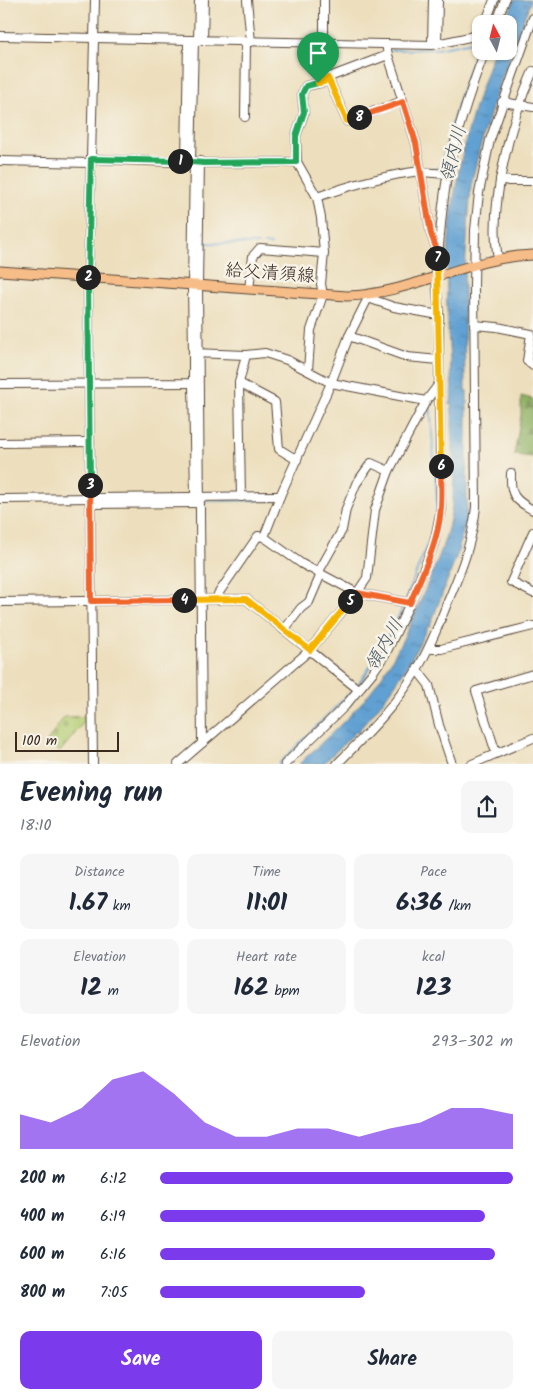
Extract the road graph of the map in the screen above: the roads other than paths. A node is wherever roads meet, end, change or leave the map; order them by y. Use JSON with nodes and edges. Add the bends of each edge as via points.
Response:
{"nodes":[{"id":1,"x":95,"y":0,"type":"edge"},
{"id":2,"x":198,"y":0,"type":"edge"},
{"id":3,"x":204,"y":0,"type":"edge"},
{"id":4,"x":247,"y":0,"type":"edge"},
{"id":5,"x":324,"y":0,"type":"edge"},
{"id":6,"x":433,"y":0,"type":"edge"},
{"id":7,"x":438,"y":0,"type":"edge"},
{"id":8,"x":494,"y":0,"type":"edge"},
{"id":9,"x":505,"y":0,"type":"edge"},
{"id":10,"x":488,"y":15,"type":"edge"},
{"id":11,"x":499,"y":15,"type":"edge"},
{"id":12,"x":532,"y":22,"type":"edge"},
{"id":13,"x":0,"y":36,"type":"edge"},
{"id":14,"x":472,"y":36,"type":"edge"},
{"id":15,"x":94,"y":39,"type":"junction"},
{"id":16,"x":196,"y":41,"type":"junction"},
{"id":17,"x":248,"y":42,"type":"junction"},
{"id":18,"x":323,"y":44,"type":"junction"},
{"id":19,"x":386,"y":44,"type":"junction"},
{"id":20,"x":435,"y":44,"type":"junction"},
{"id":21,"x":388,"y":55,"type":"junction"},
{"id":22,"x":482,"y":60,"type":"edge"},
{"id":23,"x":533,"y":71,"type":"edge"},
{"id":24,"x":326,"y":78,"type":"junction"},
{"id":25,"x":403,"y":102,"type":"junction"},
{"id":26,"x":502,"y":102,"type":"junction"},
{"id":27,"x":520,"y":106,"type":"junction"},
{"id":28,"x":533,"y":107,"type":"edge"},
{"id":29,"x":245,"y":117,"type":"dead end"},
{"id":30,"x":0,"y":161,"type":"edge"},
{"id":31,"x":91,"y":161,"type":"junction"},
{"id":32,"x":193,"y":161,"type":"junction"},
{"id":33,"x":296,"y":162,"type":"junction"},
{"id":34,"x":421,"y":171,"type":"junction"},
{"id":35,"x":447,"y":174,"type":"junction"},
{"id":36,"x":500,"y":180,"type":"junction"},
{"id":37,"x":533,"y":181,"type":"edge"},
{"id":38,"x":317,"y":198,"type":"junction"},
{"id":39,"x":437,"y":250,"type":"junction"},
{"id":40,"x":324,"y":253,"type":"junction"},
{"id":41,"x":533,"y":255,"type":"edge"},
{"id":42,"x":498,"y":258,"type":"junction"},
{"id":43,"x":473,"y":266,"type":"junction"},
{"id":44,"x":0,"y":271,"type":"edge"},
{"id":45,"x":438,"y":276,"type":"junction"},
{"id":46,"x":88,"y":277,"type":"junction"},
{"id":47,"x":195,"y":285,"type":"junction"},
{"id":48,"x":249,"y":289,"type":"junction"},
{"id":49,"x":323,"y":294,"type":"junction"},
{"id":50,"x":368,"y":297,"type":"junction"},
{"id":51,"x":438,"y":315,"type":"junction"},
{"id":52,"x":474,"y":325,"type":"junction"},
{"id":53,"x":349,"y":336,"type":"junction"},
{"id":54,"x":196,"y":353,"type":"junction"},
{"id":55,"x":246,"y":355,"type":"junction"},
{"id":56,"x":439,"y":360,"type":"junction"},
{"id":57,"x":533,"y":366,"type":"edge"},
{"id":58,"x":308,"y":370,"type":"junction"},
{"id":59,"x":193,"y":383,"type":"junction"},
{"id":60,"x":240,"y":383,"type":"junction"},
{"id":61,"x":331,"y":383,"type":"junction"},
{"id":62,"x":0,"y":384,"type":"edge"},
{"id":63,"x":89,"y":384,"type":"junction"},
{"id":64,"x":439,"y":384,"type":"junction"},
{"id":65,"x":426,"y":400,"type":"junction"},
{"id":66,"x":90,"y":442,"type":"junction"},
{"id":67,"x":0,"y":443,"type":"edge"},
{"id":68,"x":298,"y":460,"type":"junction"},
{"id":69,"x":389,"y":471,"type":"junction"},
{"id":70,"x":511,"y":472,"type":"dead end"},
{"id":71,"x":280,"y":496,"type":"junction"},
{"id":72,"x":242,"y":497,"type":"junction"},
{"id":73,"x":0,"y":499,"type":"edge"},
{"id":74,"x":198,"y":499,"type":"junction"},
{"id":75,"x":90,"y":501,"type":"junction"},
{"id":76,"x":533,"y":510,"type":"edge"},
{"id":77,"x":533,"y":532,"type":"edge"},
{"id":78,"x":264,"y":537,"type":"junction"},
{"id":79,"x":319,"y":573,"type":"junction"},
{"id":80,"x":357,"y":593,"type":"junction"},
{"id":81,"x":533,"y":593,"type":"edge"},
{"id":82,"x":201,"y":600,"type":"junction"},
{"id":83,"x":218,"y":600,"type":"junction"},
{"id":84,"x":91,"y":601,"type":"junction"},
{"id":85,"x":0,"y":602,"type":"edge"},
{"id":86,"x":410,"y":603,"type":"junction"},
{"id":87,"x":533,"y":626,"type":"edge"},
{"id":88,"x":284,"y":630,"type":"junction"},
{"id":89,"x":429,"y":649,"type":"junction"},
{"id":90,"x":310,"y":650,"type":"junction"},
{"id":91,"x":417,"y":670,"type":"junction"},
{"id":92,"x":533,"y":674,"type":"edge"},
{"id":93,"x":359,"y":690,"type":"junction"},
{"id":94,"x":533,"y":738,"type":"edge"},
{"id":95,"x":202,"y":743,"type":"junction"},
{"id":96,"x":496,"y":753,"type":"junction"},
{"id":97,"x":93,"y":764,"type":"edge"},
{"id":98,"x":178,"y":764,"type":"edge"},
{"id":99,"x":285,"y":764,"type":"edge"},
{"id":100,"x":337,"y":764,"type":"edge"},
{"id":101,"x":452,"y":764,"type":"edge"},
{"id":102,"x":472,"y":764,"type":"edge"}],
"edges":[{"from":1,"to":15,"type":"street"},
{"from":2,"to":16,"type":"street"},
{"from":3,"to":16,"type":"street"},
{"from":4,"to":17,"type":"street"},
{"from":5,"to":18,"type":"street"},
{"from":6,"to":20,"type":"street"},
{"from":7,"to":20,"type":"street"},
{"from":8,"to":10,"type":"street"},
{"from":9,"to":11,"type":"street"},
{"from":12,"to":26,"type":"street"},
{"from":13,"to":15,"type":"street"},
{"from":14,"to":20,"type":"street"},
{"from":15,"to":16,"type":"street"},
{"from":15,"to":31,"type":"street"},
{"from":16,"to":17,"type":"street"},
{"from":16,"to":32,"type":"street"},
{"from":17,"to":18,"type":"street"},
{"from":17,"to":29,"type":"street"},
{"from":18,"to":19,"type":"street"},
{"from":18,"to":24,"type":"street"},
{"from":19,"to":20,"type":"street"},
{"from":19,"to":21,"type":"street"},
{"from":21,"to":24,"type":"street"},
{"from":21,"to":25,"type":"street"},
{"from":22,"to":35,"type":"street"},
{"from":23,"to":27,"type":"street"},
{"from":24,"to":25,"type":"street","via":[[347,121]]},
{"from":24,"to":33,"type":"street","via":[[324,82],[306,86],[302,94],[304,112],[296,136]]},
{"from":25,"to":34,"type":"street"},
{"from":26,"to":27,"type":"street"},
{"from":26,"to":43,"type":"street","via":[[484,162]]},
{"from":27,"to":28,"type":"street"},
{"from":27,"to":36,"type":"street"},
{"from":30,"to":31,"type":"street"},
{"from":31,"to":32,"type":"street"},
{"from":31,"to":46,"type":"street"},
{"from":32,"to":33,"type":"street"},
{"from":32,"to":47,"type":"street"},
{"from":33,"to":38,"type":"street"},
{"from":34,"to":35,"type":"street"},
{"from":34,"to":38,"type":"street","via":[[360,182]]},
{"from":34,"to":39,"type":"street","via":[[431,234]]},
{"from":35,"to":39,"type":"street"},
{"from":36,"to":37,"type":"street"},
{"from":36,"to":42,"type":"street"},
{"from":38,"to":40,"type":"street"},
{"from":39,"to":45,"type":"street"},
{"from":40,"to":48,"type":"street","via":[[260,248],[253,256]]},
{"from":40,"to":49,"type":"street"},
{"from":41,"to":42,"type":"main road","name":"給父清須線"},
{"from":42,"to":43,"type":"main road","name":"給父清須線"},
{"from":43,"to":45,"type":"main road","name":"給父清須線"},
{"from":43,"to":52,"type":"street"},
{"from":44,"to":46,"type":"main road","name":"給父清須線"},
{"from":45,"to":50,"type":"main road","name":"給父清須線"},
{"from":45,"to":51,"type":"street"},
{"from":46,"to":47,"type":"main road","name":"給父清須線"},
{"from":46,"to":63,"type":"street"},
{"from":47,"to":48,"type":"main road","name":"給父清須線"},
{"from":47,"to":54,"type":"street"},
{"from":48,"to":49,"type":"main road","name":"給父清須線"},
{"from":49,"to":50,"type":"main road","name":"給父清須線"},
{"from":49,"to":58,"type":"street","via":[[312,330]]},
{"from":50,"to":51,"type":"street","via":[[394,308]]},
{"from":50,"to":53,"type":"street"},
{"from":51,"to":56,"type":"street"},
{"from":52,"to":57,"type":"street","via":[[531,334],[528,361]]},
{"from":52,"to":89,"type":"street","via":[[474,520],[465,562]]},
{"from":53,"to":56,"type":"street","via":[[407,357]]},
{"from":53,"to":61,"type":"street"},
{"from":54,"to":55,"type":"street"},
{"from":54,"to":59,"type":"street"},
{"from":54,"to":74,"type":"street"},
{"from":55,"to":58,"type":"street","via":[[265,353]]},
{"from":55,"to":60,"type":"street"},
{"from":56,"to":64,"type":"street"},
{"from":58,"to":61,"type":"street"},
{"from":59,"to":63,"type":"street"},
{"from":59,"to":74,"type":"street"},
{"from":60,"to":68,"type":"street","via":[[275,402],[279,449]]},
{"from":60,"to":72,"type":"street"},
{"from":61,"to":65,"type":"street"},
{"from":61,"to":68,"type":"street"},
{"from":62,"to":63,"type":"street"},
{"from":63,"to":66,"type":"street"},
{"from":64,"to":65,"type":"street"},
{"from":64,"to":86,"type":"street","via":[[441,509],[434,544]]},
{"from":65,"to":69,"type":"street"},
{"from":66,"to":67,"type":"street"},
{"from":66,"to":75,"type":"street"},
{"from":68,"to":71,"type":"street"},
{"from":69,"to":79,"type":"street","via":[[371,463],[356,484],[342,530]]},
{"from":69,"to":80,"type":"street","via":[[375,510],[367,578]]},
{"from":70,"to":76,"type":"street","via":[[515,499]]},
{"from":71,"to":72,"type":"street"},
{"from":71,"to":78,"type":"street"},
{"from":72,"to":74,"type":"street"},
{"from":73,"to":75,"type":"street"},
{"from":74,"to":75,"type":"street"},
{"from":74,"to":82,"type":"street"},
{"from":75,"to":84,"type":"street"},
{"from":77,"to":81,"type":"street","via":[[511,582]]},
{"from":78,"to":79,"type":"street"},
{"from":78,"to":83,"type":"street","via":[[258,536],[218,594]]},
{"from":79,"to":80,"type":"street"},
{"from":79,"to":88,"type":"street","via":[[309,602]]},
{"from":80,"to":86,"type":"street"},
{"from":80,"to":90,"type":"street"},
{"from":82,"to":83,"type":"street"},
{"from":82,"to":84,"type":"street"},
{"from":82,"to":95,"type":"street"},
{"from":83,"to":88,"type":"street","via":[[246,599]]},
{"from":84,"to":85,"type":"street"},
{"from":84,"to":97,"type":"street"},
{"from":86,"to":93,"type":"street","via":[[386,653]]},
{"from":87,"to":89,"type":"street","via":[[441,649]]},
{"from":88,"to":90,"type":"street"},
{"from":89,"to":91,"type":"street"},
{"from":90,"to":93,"type":"street"},
{"from":90,"to":95,"type":"street"},
{"from":91,"to":100,"type":"street","via":[[379,722]]},
{"from":91,"to":101,"type":"street","via":[[429,685]]},
{"from":92,"to":96,"type":"street","via":[[476,691]]},
{"from":93,"to":99,"type":"street"},
{"from":94,"to":96,"type":"street"},
{"from":95,"to":98,"type":"street"},
{"from":96,"to":102,"type":"street"}]}
